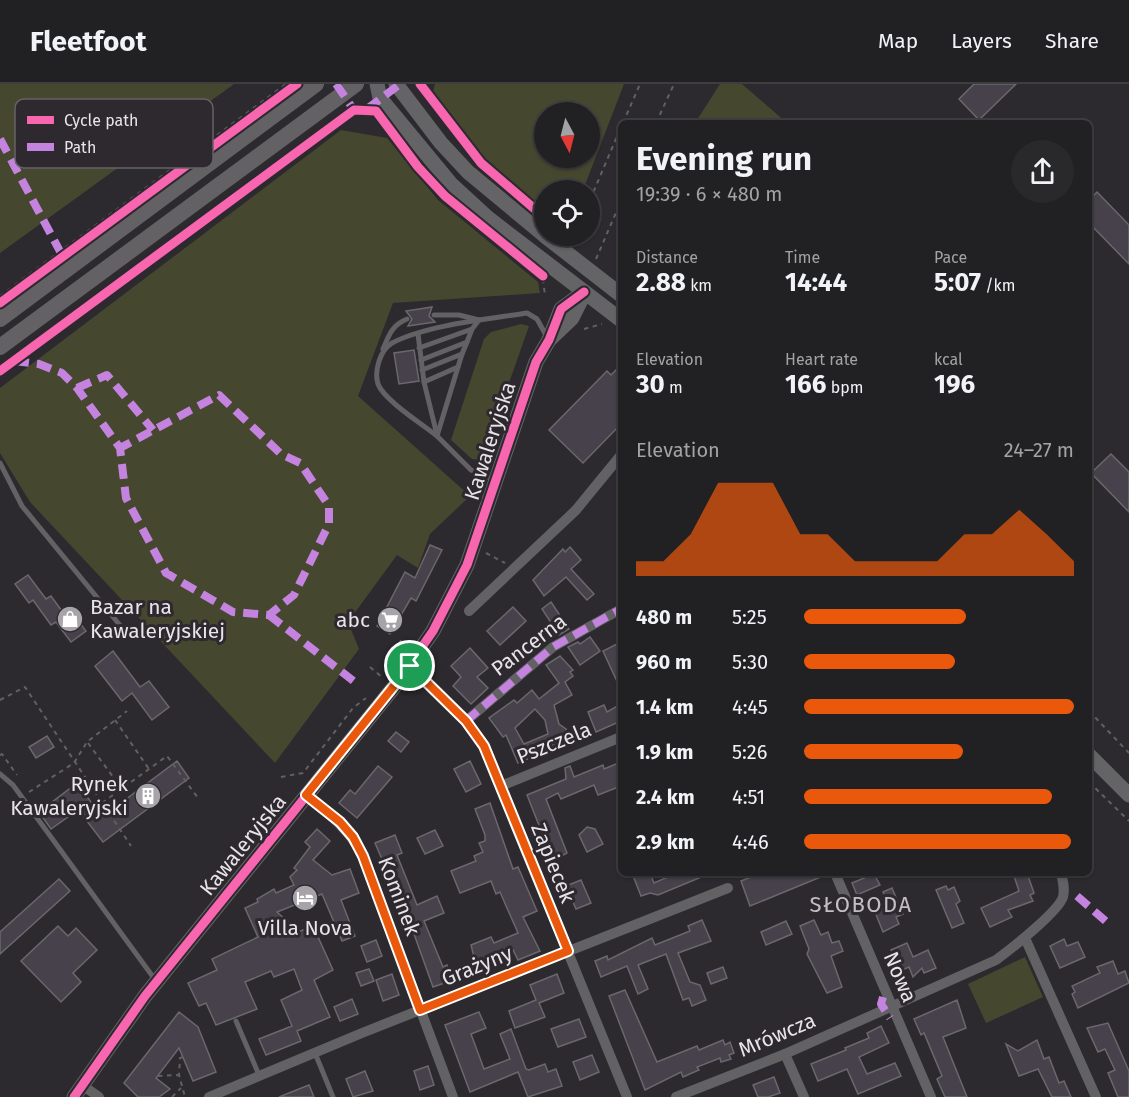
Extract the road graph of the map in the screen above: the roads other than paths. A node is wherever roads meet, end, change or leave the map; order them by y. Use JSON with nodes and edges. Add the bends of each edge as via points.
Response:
{"nodes":[{"id":1,"x":316,"y":84,"type":"edge"},
{"id":2,"x":356,"y":84,"type":"edge"},
{"id":3,"x":377,"y":84,"type":"edge"},
{"id":4,"x":396,"y":84,"type":"edge"},
{"id":5,"x":213,"y":161,"type":"edge"},
{"id":6,"x":203,"y":168,"type":"edge"},
{"id":7,"x":534,"y":226,"type":"edge"},
{"id":8,"x":559,"y":246,"type":"edge"},
{"id":9,"x":596,"y":269,"type":"junction"},
{"id":10,"x":618,"y":291,"type":"edge"},
{"id":11,"x":584,"y":292,"type":"junction"},
{"id":12,"x":434,"y":315,"type":"dead end"},
{"id":13,"x":618,"y":318,"type":"edge"},
{"id":14,"x":0,"y":319,"type":"edge"},
{"id":15,"x":407,"y":319,"type":"dead end"},
{"id":16,"x":479,"y":320,"type":"junction"},
{"id":17,"x":472,"y":329,"type":"junction"},
{"id":18,"x":418,"y":334,"type":"junction"},
{"id":19,"x":549,"y":340,"type":"junction"},
{"id":20,"x":467,"y":342,"type":"junction"},
{"id":21,"x":0,"y":347,"type":"edge"},
{"id":22,"x":419,"y":348,"type":"junction"},
{"id":23,"x":381,"y":354,"type":"junction"},
{"id":24,"x":462,"y":354,"type":"junction"},
{"id":25,"x":421,"y":360,"type":"junction"},
{"id":26,"x":458,"y":367,"type":"junction"},
{"id":27,"x":422,"y":370,"type":"junction"},
{"id":28,"x":424,"y":382,"type":"junction"},
{"id":29,"x":437,"y":436,"type":"junction"},
{"id":30,"x":618,"y":459,"type":"edge"},
{"id":31,"x":0,"y":463,"type":"edge"},
{"id":32,"x":496,"y":481,"type":"junction"},
{"id":33,"x":469,"y":611,"type":"dead end"},
{"id":34,"x":618,"y":611,"type":"edge"},
{"id":35,"x":123,"y":629,"type":"dead end"},
{"id":36,"x":410,"y":666,"type":"junction"},
{"id":37,"x":466,"y":721,"type":"junction"},
{"id":38,"x":618,"y":738,"type":"edge"},
{"id":39,"x":1092,"y":758,"type":"edge"},
{"id":40,"x":0,"y":774,"type":"edge"},
{"id":41,"x":501,"y":786,"type":"junction"},
{"id":42,"x":306,"y":795,"type":"junction"},
{"id":43,"x":1129,"y":795,"type":"edge"},
{"id":44,"x":836,"y":876,"type":"edge"},
{"id":45,"x":1062,"y":876,"type":"edge"},
{"id":46,"x":728,"y":888,"type":"dead end"},
{"id":47,"x":1025,"y":938,"type":"junction"},
{"id":48,"x":568,"y":951,"type":"junction"},
{"id":49,"x":157,"y":982,"type":"junction"},
{"id":50,"x":892,"y":1008,"type":"junction"},
{"id":51,"x":420,"y":1010,"type":"junction"},
{"id":52,"x":236,"y":1021,"type":"dead end"},
{"id":53,"x":315,"y":1053,"type":"junction"},
{"id":54,"x":785,"y":1054,"type":"junction"},
{"id":55,"x":259,"y":1075,"type":"junction"},
{"id":56,"x":78,"y":1091,"type":"edge"},
{"id":57,"x":99,"y":1097,"type":"edge"},
{"id":58,"x":209,"y":1097,"type":"edge"},
{"id":59,"x":333,"y":1097,"type":"edge"},
{"id":60,"x":453,"y":1097,"type":"edge"},
{"id":61,"x":627,"y":1097,"type":"edge"},
{"id":62,"x":676,"y":1097,"type":"edge"},
{"id":63,"x":804,"y":1097,"type":"edge"},
{"id":64,"x":930,"y":1097,"type":"edge"},
{"id":65,"x":1096,"y":1097,"type":"edge"}],
"edges":[{"from":1,"to":5,"type":"main road"},
{"from":2,"to":21,"type":"main road"},
{"from":3,"to":11,"type":"street","via":[[381,98],[451,184],[488,218]]},
{"from":4,"to":7,"type":"street","via":[[468,172]]},
{"from":6,"to":14,"type":"main road"},
{"from":8,"to":9,"type":"street"},
{"from":9,"to":10,"type":"street"},
{"from":9,"to":11,"type":"street","name":"Kawaleryjska"},
{"from":11,"to":13,"type":"street"},
{"from":11,"to":19,"type":"street","name":"Kawaleryjska","via":[[572,318]]},
{"from":12,"to":16,"type":"lane"},
{"from":15,"to":23,"type":"lane","via":[[392,329]]},
{"from":16,"to":17,"type":"lane"},
{"from":16,"to":18,"type":"lane"},
{"from":16,"to":19,"type":"lane","via":[[527,312],[537,319]]},
{"from":17,"to":20,"type":"lane"},
{"from":17,"to":22,"type":"lane"},
{"from":18,"to":22,"type":"lane"},
{"from":18,"to":23,"type":"lane","via":[[391,344]]},
{"from":19,"to":32,"type":"street","name":"Kawaleryjska","via":[[536,362]]},
{"from":20,"to":24,"type":"lane"},
{"from":20,"to":25,"type":"lane"},
{"from":22,"to":25,"type":"lane"},
{"from":23,"to":29,"type":"lane","via":[[378,384],[385,395]]},
{"from":24,"to":26,"type":"lane"},
{"from":24,"to":27,"type":"lane"},
{"from":25,"to":27,"type":"lane"},
{"from":26,"to":28,"type":"lane"},
{"from":26,"to":29,"type":"lane"},
{"from":27,"to":28,"type":"lane"},
{"from":28,"to":29,"type":"lane"},
{"from":29,"to":32,"type":"lane","via":[[471,470]]},
{"from":30,"to":33,"type":"street","via":[[576,510]]},
{"from":31,"to":35,"type":"lane","via":[[22,506]]},
{"from":32,"to":36,"type":"street","name":"Kawaleryjska","via":[[468,565]]},
{"from":34,"to":37,"type":"street","name":"Pancerna","via":[[553,647]]},
{"from":36,"to":37,"type":"street","name":"Zapiecek"},
{"from":36,"to":42,"type":"street","name":"Kawaleryjska"},
{"from":37,"to":41,"type":"street","name":"Zapiecek","via":[[484,746]]},
{"from":38,"to":41,"type":"street","name":"Pszczela"},
{"from":39,"to":43,"type":"street"},
{"from":40,"to":49,"type":"lane","via":[[13,785]]},
{"from":41,"to":48,"type":"street","name":"Zapiecek"},
{"from":42,"to":49,"type":"street","name":"Kawaleryjska"},
{"from":42,"to":51,"type":"street","name":"Kominek","via":[[353,837]]},
{"from":44,"to":50,"type":"street","name":"Nowa"},
{"from":45,"to":47,"type":"street","name":"Mrówcza","via":[[1062,900]]},
{"from":46,"to":48,"type":"street","name":"Grażyny"},
{"from":47,"to":50,"type":"street","name":"Mrówcza","via":[[970,974]]},
{"from":47,"to":65,"type":"street"},
{"from":48,"to":51,"type":"street","name":"Grażyny"},
{"from":48,"to":61,"type":"street","name":"Zapiecek"},
{"from":49,"to":56,"type":"street","name":"Kawaleryjska"},
{"from":50,"to":54,"type":"street","name":"Mrówcza"},
{"from":50,"to":64,"type":"street","name":"Nowa"},
{"from":51,"to":53,"type":"street","name":"Grażyny"},
{"from":51,"to":60,"type":"street","name":"Kominek"},
{"from":52,"to":55,"type":"lane"},
{"from":53,"to":55,"type":"street","name":"Grażyny"},
{"from":53,"to":59,"type":"lane"},
{"from":54,"to":62,"type":"street","name":"Mrówcza"},
{"from":54,"to":63,"type":"street"},
{"from":55,"to":58,"type":"street","name":"Grażyny"},
{"from":56,"to":57,"type":"street"}]}
